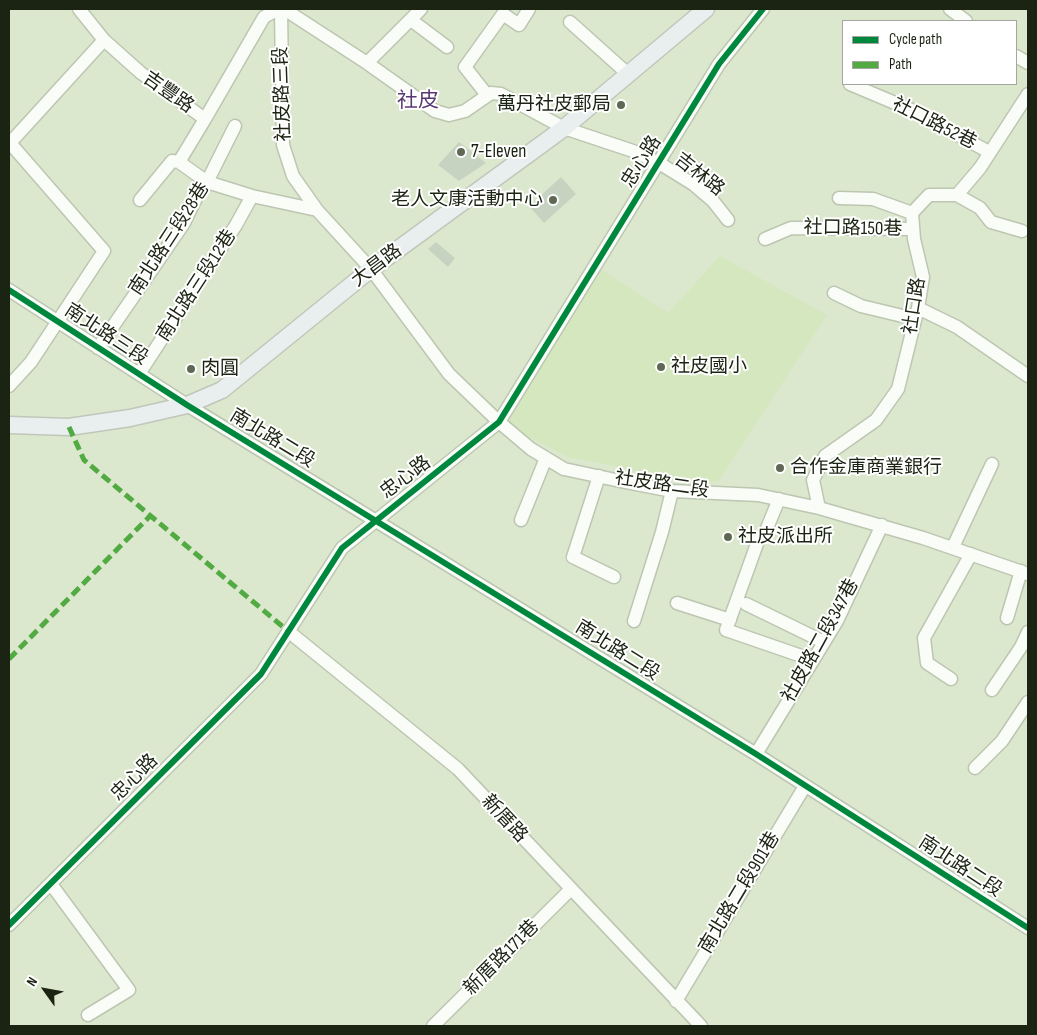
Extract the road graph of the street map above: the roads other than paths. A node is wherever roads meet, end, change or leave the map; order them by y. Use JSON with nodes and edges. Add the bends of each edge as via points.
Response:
{"nodes":[{"id":1,"x":79,"y":9,"type":"edge"},
{"id":2,"x":281,"y":9,"type":"edge"},
{"id":3,"x":421,"y":9,"type":"edge"},
{"id":4,"x":529,"y":9,"type":"edge"},
{"id":5,"x":763,"y":9,"type":"edge"},
{"id":6,"x":950,"y":9,"type":"edge"},
{"id":7,"x":700,"y":11,"type":"edge"},
{"id":8,"x":411,"y":20,"type":"junction"},
{"id":9,"x":965,"y":20,"type":"edge"},
{"id":10,"x":570,"y":22,"type":"dead end"},
{"id":11,"x":104,"y":40,"type":"junction"},
{"id":12,"x":447,"y":47,"type":"dead end"},
{"id":13,"x":1017,"y":57,"type":"edge"},
{"id":14,"x":367,"y":63,"type":"junction"},
{"id":15,"x":1028,"y":63,"type":"edge"},
{"id":16,"x":628,"y":74,"type":"junction"},
{"id":17,"x":852,"y":85,"type":"edge"},
{"id":18,"x":1028,"y":94,"type":"edge"},
{"id":19,"x":487,"y":95,"type":"junction"},
{"id":20,"x":205,"y":119,"type":"junction"},
{"id":21,"x":235,"y":126,"type":"dead end"},
{"id":22,"x":564,"y":128,"type":"junction"},
{"id":23,"x":989,"y":152,"type":"junction"},
{"id":24,"x":180,"y":162,"type":"junction"},
{"id":25,"x":659,"y":163,"type":"junction"},
{"id":26,"x":208,"y":182,"type":"junction"},
{"id":27,"x":957,"y":195,"type":"junction"},
{"id":28,"x":252,"y":196,"type":"junction"},
{"id":29,"x":839,"y":198,"type":"dead end"},
{"id":30,"x":140,"y":200,"type":"dead end"},
{"id":31,"x":317,"y":210,"type":"junction"},
{"id":32,"x":912,"y":213,"type":"junction"},
{"id":33,"x":728,"y":220,"type":"dead end"},
{"id":34,"x":913,"y":229,"type":"junction"},
{"id":35,"x":1022,"y":232,"type":"dead end"},
{"id":36,"x":765,"y":239,"type":"dead end"},
{"id":37,"x":372,"y":269,"type":"junction"},
{"id":38,"x":9,"y":290,"type":"edge"},
{"id":39,"x":834,"y":293,"type":"dead end"},
{"id":40,"x":916,"y":314,"type":"junction"},
{"id":41,"x":59,"y":322,"type":"junction"},
{"id":42,"x":98,"y":348,"type":"junction"},
{"id":43,"x":139,"y":374,"type":"junction"},
{"id":44,"x":1028,"y":376,"type":"edge"},
{"id":45,"x":9,"y":386,"type":"edge"},
{"id":46,"x":187,"y":405,"type":"junction"},
{"id":47,"x":499,"y":422,"type":"junction"},
{"id":48,"x":9,"y":425,"type":"edge"},
{"id":49,"x":546,"y":458,"type":"junction"},
{"id":50,"x":992,"y":464,"type":"dead end"},
{"id":51,"x":599,"y":476,"type":"junction"},
{"id":52,"x":672,"y":491,"type":"junction"},
{"id":53,"x":779,"y":500,"type":"junction"},
{"id":54,"x":819,"y":508,"type":"junction"},
{"id":55,"x":376,"y":519,"type":"junction"},
{"id":56,"x":521,"y":520,"type":"dead end"},
{"id":57,"x":882,"y":526,"type":"junction"},
{"id":58,"x":953,"y":547,"type":"junction"},
{"id":59,"x":972,"y":554,"type":"junction"},
{"id":60,"x":1025,"y":573,"type":"edge"},
{"id":61,"x":614,"y":577,"type":"dead end"},
{"id":62,"x":677,"y":603,"type":"dead end"},
{"id":63,"x":746,"y":604,"type":"dead end"},
{"id":64,"x":1007,"y":618,"type":"dead end"},
{"id":65,"x":730,"y":620,"type":"junction"},
{"id":66,"x":634,"y":622,"type":"dead end"},
{"id":67,"x":288,"y":631,"type":"junction"},
{"id":68,"x":1028,"y":632,"type":"edge"},
{"id":69,"x":824,"y":642,"type":"junction"},
{"id":70,"x":813,"y":660,"type":"junction"},
{"id":71,"x":951,"y":679,"type":"dead end"},
{"id":72,"x":992,"y":690,"type":"dead end"},
{"id":73,"x":1028,"y":702,"type":"edge"},
{"id":74,"x":756,"y":754,"type":"junction"},
{"id":75,"x":975,"y":768,"type":"dead end"},
{"id":76,"x":805,"y":786,"type":"junction"},
{"id":77,"x":51,"y":884,"type":"junction"},
{"id":78,"x":570,"y":890,"type":"junction"},
{"id":79,"x":9,"y":925,"type":"edge"},
{"id":80,"x":1028,"y":928,"type":"edge"},
{"id":81,"x":676,"y":1000,"type":"junction"},
{"id":82,"x":88,"y":1015,"type":"dead end"},
{"id":83,"x":434,"y":1026,"type":"edge"},
{"id":84,"x":701,"y":1026,"type":"edge"}],
"edges":[{"from":1,"to":11,"type":"street","name":"吉豐路"},
{"from":2,"to":14,"type":"street"},
{"from":2,"to":20,"type":"street","via":[[264,17]]},
{"from":2,"to":31,"type":"street","name":"社皮路三段","via":[[283,145],[293,176]]},
{"from":3,"to":8,"type":"street"},
{"from":4,"to":19,"type":"street","via":[[519,25],[503,14],[465,67]]},
{"from":5,"to":25,"type":"street","name":"忠心路","via":[[719,64]]},
{"from":6,"to":9,"type":"street"},
{"from":7,"to":16,"type":"main road","name":"大昌路"},
{"from":8,"to":12,"type":"street"},
{"from":8,"to":14,"type":"street"},
{"from":10,"to":16,"type":"street"},
{"from":11,"to":20,"type":"street","name":"吉豐路","via":[[140,73]]},
{"from":11,"to":41,"type":"street","via":[[10,143],[104,251]]},
{"from":13,"to":15,"type":"street"},
{"from":14,"to":19,"type":"street","via":[[435,111],[449,115],[464,111]]},
{"from":16,"to":22,"type":"main road","name":"大昌路"},
{"from":17,"to":23,"type":"street","name":"社口路52巷","via":[[914,111]]},
{"from":18,"to":23,"type":"street"},
{"from":19,"to":22,"type":"street","name":"吉林路","via":[[501,94]]},
{"from":20,"to":24,"type":"street","name":"吉豐路"},
{"from":21,"to":26,"type":"street","name":"南北路三段28巷"},
{"from":22,"to":25,"type":"street","name":"吉林路","via":[[624,147]]},
{"from":22,"to":37,"type":"main road","name":"大昌路"},
{"from":23,"to":27,"type":"street"},
{"from":24,"to":26,"type":"street"},
{"from":24,"to":30,"type":"street","via":[[172,161]]},
{"from":25,"to":33,"type":"street","name":"吉林路","via":[[693,184]]},
{"from":25,"to":47,"type":"street","name":"忠心路"},
{"from":26,"to":28,"type":"street"},
{"from":26,"to":42,"type":"street","name":"南北路三段28巷","via":[[200,188],[184,223]]},
{"from":27,"to":32,"type":"street","via":[[929,195]]},
{"from":27,"to":35,"type":"street","via":[[980,208],[991,222]]},
{"from":28,"to":31,"type":"street"},
{"from":28,"to":43,"type":"street","name":"南北路三段12巷"},
{"from":29,"to":32,"type":"street","via":[[873,199]]},
{"from":31,"to":37,"type":"street","name":"社皮路三段"},
{"from":32,"to":34,"type":"street","name":"社口路"},
{"from":34,"to":36,"type":"street","name":"社口路150巷","via":[[791,228]]},
{"from":34,"to":40,"type":"street","name":"社口路","via":[[923,277]]},
{"from":37,"to":46,"type":"main road","name":"大昌路","via":[[222,390]]},
{"from":37,"to":47,"type":"street","name":"社皮路二段","via":[[449,374]]},
{"from":38,"to":41,"type":"street","name":"南北路三段"},
{"from":39,"to":40,"type":"street","via":[[861,306]]},
{"from":40,"to":44,"type":"street","via":[[957,327]]},
{"from":40,"to":54,"type":"street","name":"社口路","via":[[898,388],[876,420],[825,456],[813,480]]},
{"from":41,"to":42,"type":"street","name":"南北路三段"},
{"from":41,"to":45,"type":"street","via":[[31,362]]},
{"from":42,"to":43,"type":"street","name":"南北路三段"},
{"from":43,"to":46,"type":"street","name":"南北路三段"},
{"from":46,"to":48,"type":"main road","name":"大昌路","via":[[69,427]]},
{"from":46,"to":55,"type":"street","name":"南北路二段"},
{"from":47,"to":49,"type":"street","name":"社皮路二段"},
{"from":47,"to":55,"type":"street","name":"忠心路"},
{"from":49,"to":51,"type":"street","name":"社皮路二段","via":[[564,469]]},
{"from":49,"to":56,"type":"street"},
{"from":50,"to":58,"type":"street"},
{"from":51,"to":52,"type":"street","name":"社皮路二段"},
{"from":51,"to":61,"type":"street","via":[[573,557]]},
{"from":52,"to":53,"type":"street","name":"社皮路二段","via":[[758,495]]},
{"from":52,"to":66,"type":"street"},
{"from":53,"to":54,"type":"street","name":"社皮路二段"},
{"from":53,"to":65,"type":"street","via":[[765,533],[758,541]]},
{"from":54,"to":57,"type":"street","name":"社皮路二段"},
{"from":55,"to":67,"type":"street","name":"忠心路","via":[[342,548]]},
{"from":55,"to":74,"type":"street","name":"南北路二段"},
{"from":57,"to":58,"type":"street","name":"社皮路二段"},
{"from":57,"to":69,"type":"street","name":"社皮路二段347巷"},
{"from":58,"to":59,"type":"street","name":"社皮路二段"},
{"from":59,"to":60,"type":"street","name":"社皮路二段"},
{"from":59,"to":71,"type":"street","via":[[924,638],[927,663]]},
{"from":60,"to":64,"type":"street"},
{"from":62,"to":65,"type":"street"},
{"from":63,"to":69,"type":"street"},
{"from":65,"to":70,"type":"street","via":[[726,630]]},
{"from":67,"to":77,"type":"street","name":"忠心路","via":[[260,674]]},
{"from":67,"to":78,"type":"street","name":"新厝路","via":[[458,769]]},
{"from":68,"to":72,"type":"street"},
{"from":69,"to":70,"type":"street","name":"社皮路二段347巷"},
{"from":70,"to":74,"type":"street","name":"社皮路二段347巷"},
{"from":73,"to":75,"type":"street","via":[[1002,741]]},
{"from":74,"to":76,"type":"street","name":"南北路二段"},
{"from":76,"to":80,"type":"street","name":"南北路二段"},
{"from":76,"to":81,"type":"street","name":"南北路二段901巷"},
{"from":77,"to":79,"type":"street","name":"忠心路"},
{"from":77,"to":82,"type":"street","via":[[129,990]]},
{"from":78,"to":81,"type":"street","name":"新厝路"},
{"from":78,"to":83,"type":"street","name":"新厝路171巷"},
{"from":81,"to":84,"type":"street","name":"新厝路"}]}
